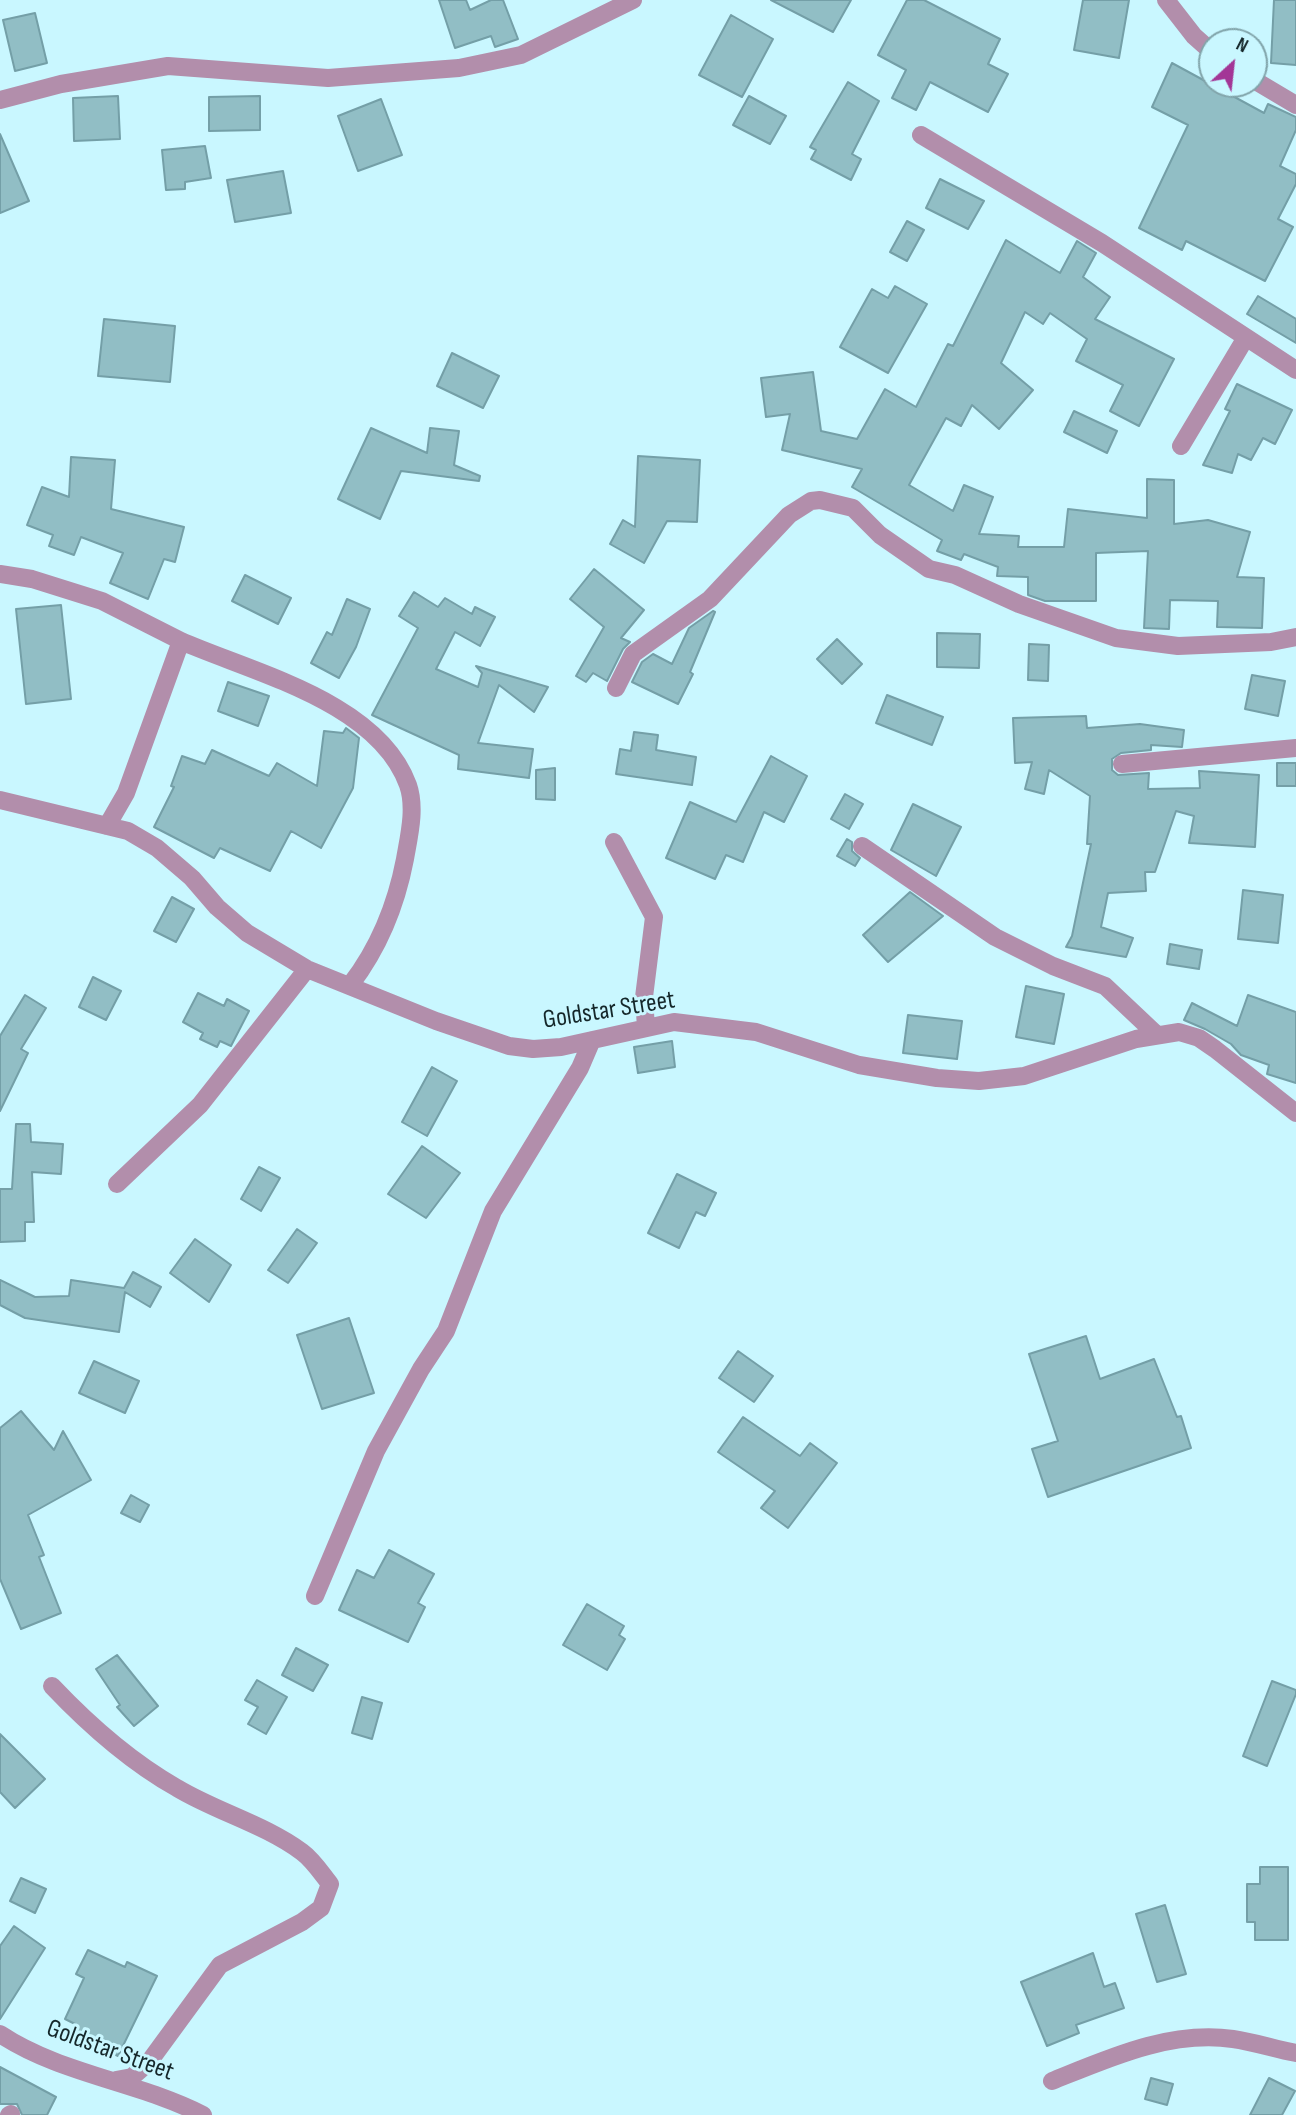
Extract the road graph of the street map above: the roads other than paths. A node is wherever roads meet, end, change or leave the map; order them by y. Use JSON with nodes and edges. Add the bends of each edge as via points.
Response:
{"nodes":[{"id":1,"x":633,"y":0,"type":"edge"},
{"id":2,"x":1166,"y":0,"type":"edge"},
{"id":3,"x":1198,"y":40,"type":"edge"},
{"id":4,"x":1268,"y":88,"type":"edge"},
{"id":5,"x":0,"y":100,"type":"edge"},
{"id":6,"x":1296,"y":105,"type":"edge"},
{"id":7,"x":921,"y":135,"type":"dead end"},
{"id":8,"x":1245,"y":339,"type":"junction"},
{"id":9,"x":1296,"y":370,"type":"edge"},
{"id":10,"x":1181,"y":446,"type":"dead end"},
{"id":11,"x":0,"y":574,"type":"edge"},
{"id":12,"x":1296,"y":637,"type":"edge"},
{"id":13,"x":181,"y":641,"type":"junction"},
{"id":14,"x":616,"y":688,"type":"dead end"},
{"id":15,"x":1296,"y":748,"type":"edge"},
{"id":16,"x":1122,"y":764,"type":"dead end"},
{"id":17,"x":0,"y":800,"type":"edge"},
{"id":18,"x":107,"y":826,"type":"junction"},
{"id":19,"x":614,"y":842,"type":"dead end"},
{"id":20,"x":862,"y":846,"type":"dead end"},
{"id":21,"x":307,"y":969,"type":"junction"},
{"id":22,"x":351,"y":984,"type":"junction"},
{"id":23,"x":646,"y":1028,"type":"junction"},
{"id":24,"x":1157,"y":1035,"type":"junction"},
{"id":25,"x":592,"y":1040,"type":"junction"},
{"id":26,"x":1296,"y":1113,"type":"edge"},
{"id":27,"x":117,"y":1184,"type":"dead end"},
{"id":28,"x":315,"y":1596,"type":"dead end"},
{"id":29,"x":52,"y":1686,"type":"dead end"},
{"id":30,"x":0,"y":2034,"type":"edge"},
{"id":31,"x":1296,"y":2053,"type":"edge"},
{"id":32,"x":116,"y":2080,"type":"junction"},
{"id":33,"x":1052,"y":2081,"type":"dead end"},
{"id":34,"x":203,"y":2115,"type":"edge"}],
"edges":[{"from":1,"to":5,"type":"street","via":[[521,55],[459,68],[328,78],[168,66],[61,84]]},
{"from":2,"to":3,"type":"street"},
{"from":4,"to":6,"type":"street"},
{"from":7,"to":8,"type":"street","via":[[1102,243]]},
{"from":8,"to":9,"type":"street"},
{"from":8,"to":10,"type":"street"},
{"from":11,"to":13,"type":"street","via":[[33,579],[102,601]]},
{"from":12,"to":14,"type":"street","via":[[1178,646],[1115,638],[929,569],[880,535],[853,508],[820,500],[789,515],[710,599],[633,654]]},
{"from":13,"to":18,"type":"street","via":[[126,793]]},
{"from":13,"to":22,"type":"street","via":[[290,684],[360,723],[389,753],[409,787],[412,816],[398,892],[381,939]]},
{"from":15,"to":16,"type":"street"},
{"from":17,"to":18,"type":"street","name":"Goldstar Street"},
{"from":18,"to":21,"type":"street","name":"Goldstar Street","via":[[128,831],[157,848],[247,933]]},
{"from":19,"to":23,"type":"street","via":[[654,917],[644,997]]},
{"from":20,"to":24,"type":"street","via":[[995,937],[1105,986]]},
{"from":21,"to":22,"type":"street","name":"Goldstar Street"},
{"from":21,"to":27,"type":"street","via":[[200,1105]]},
{"from":22,"to":25,"type":"street","name":"Goldstar Street","via":[[509,1046],[533,1049]]},
{"from":23,"to":24,"type":"street","name":"Goldstar Street","via":[[674,1022],[756,1032],[859,1065],[979,1081],[1024,1076]]},
{"from":23,"to":25,"type":"street","name":"Goldstar Street"},
{"from":24,"to":26,"type":"street","name":"Goldstar Street","via":[[1179,1032],[1199,1038]]},
{"from":25,"to":28,"type":"street","via":[[580,1068],[493,1211],[446,1331],[376,1451]]},
{"from":29,"to":32,"type":"street","via":[[76,1712],[142,1764],[177,1788],[285,1841],[304,1854],[330,1884],[321,1908],[220,1965],[149,2062],[132,2077]]},
{"from":30,"to":32,"type":"street","name":"Goldstar Street","via":[[60,2062]]},
{"from":31,"to":33,"type":"street","via":[[1231,2039],[1178,2039],[1142,2047]]},
{"from":32,"to":34,"type":"street","name":"Goldstar Street"}]}
